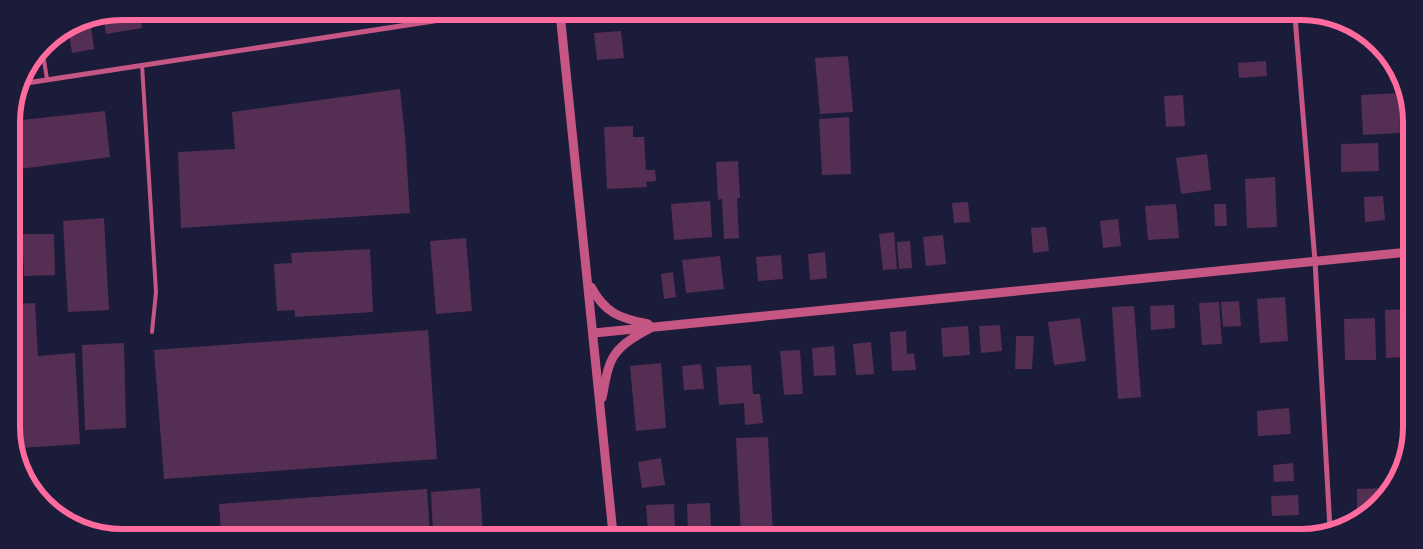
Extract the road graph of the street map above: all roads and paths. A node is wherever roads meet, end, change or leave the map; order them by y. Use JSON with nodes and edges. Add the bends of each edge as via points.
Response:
{"nodes":[{"id":1,"x":440,"y":20,"type":"edge"},
{"id":2,"x":561,"y":20,"type":"edge"},
{"id":3,"x":1296,"y":20,"type":"edge"},
{"id":4,"x":43,"y":57,"type":"edge"},
{"id":5,"x":142,"y":65,"type":"junction"},
{"id":6,"x":47,"y":80,"type":"junction"},
{"id":7,"x":28,"y":83,"type":"edge"},
{"id":8,"x":1403,"y":253,"type":"edge"},
{"id":9,"x":1315,"y":261,"type":"junction"},
{"id":10,"x":588,"y":282,"type":"junction"},
{"id":11,"x":655,"y":325,"type":"junction"},
{"id":12,"x":152,"y":332,"type":"dead end"},
{"id":13,"x":594,"y":333,"type":"junction"},
{"id":14,"x":600,"y":406,"type":"junction"},
{"id":15,"x":1330,"y":525,"type":"edge"},
{"id":16,"x":612,"y":529,"type":"edge"}],
"edges":[{"from":1,"to":5,"type":"street"},
{"from":2,"to":10,"type":"street"},
{"from":3,"to":9,"type":"street"},
{"from":4,"to":6,"type":"lane"},
{"from":5,"to":6,"type":"street"},
{"from":5,"to":12,"type":"lane","via":[[156,292]]},
{"from":6,"to":7,"type":"street"},
{"from":8,"to":9,"type":"street"},
{"from":9,"to":11,"type":"street"},
{"from":9,"to":15,"type":"street"},
{"from":10,"to":11,"type":"street","via":[[599,302],[612,312]]},
{"from":10,"to":13,"type":"street"},
{"from":11,"to":13,"type":"street"},
{"from":11,"to":14,"type":"street","via":[[616,353]]},
{"from":13,"to":14,"type":"street"},
{"from":14,"to":16,"type":"street"}]}
